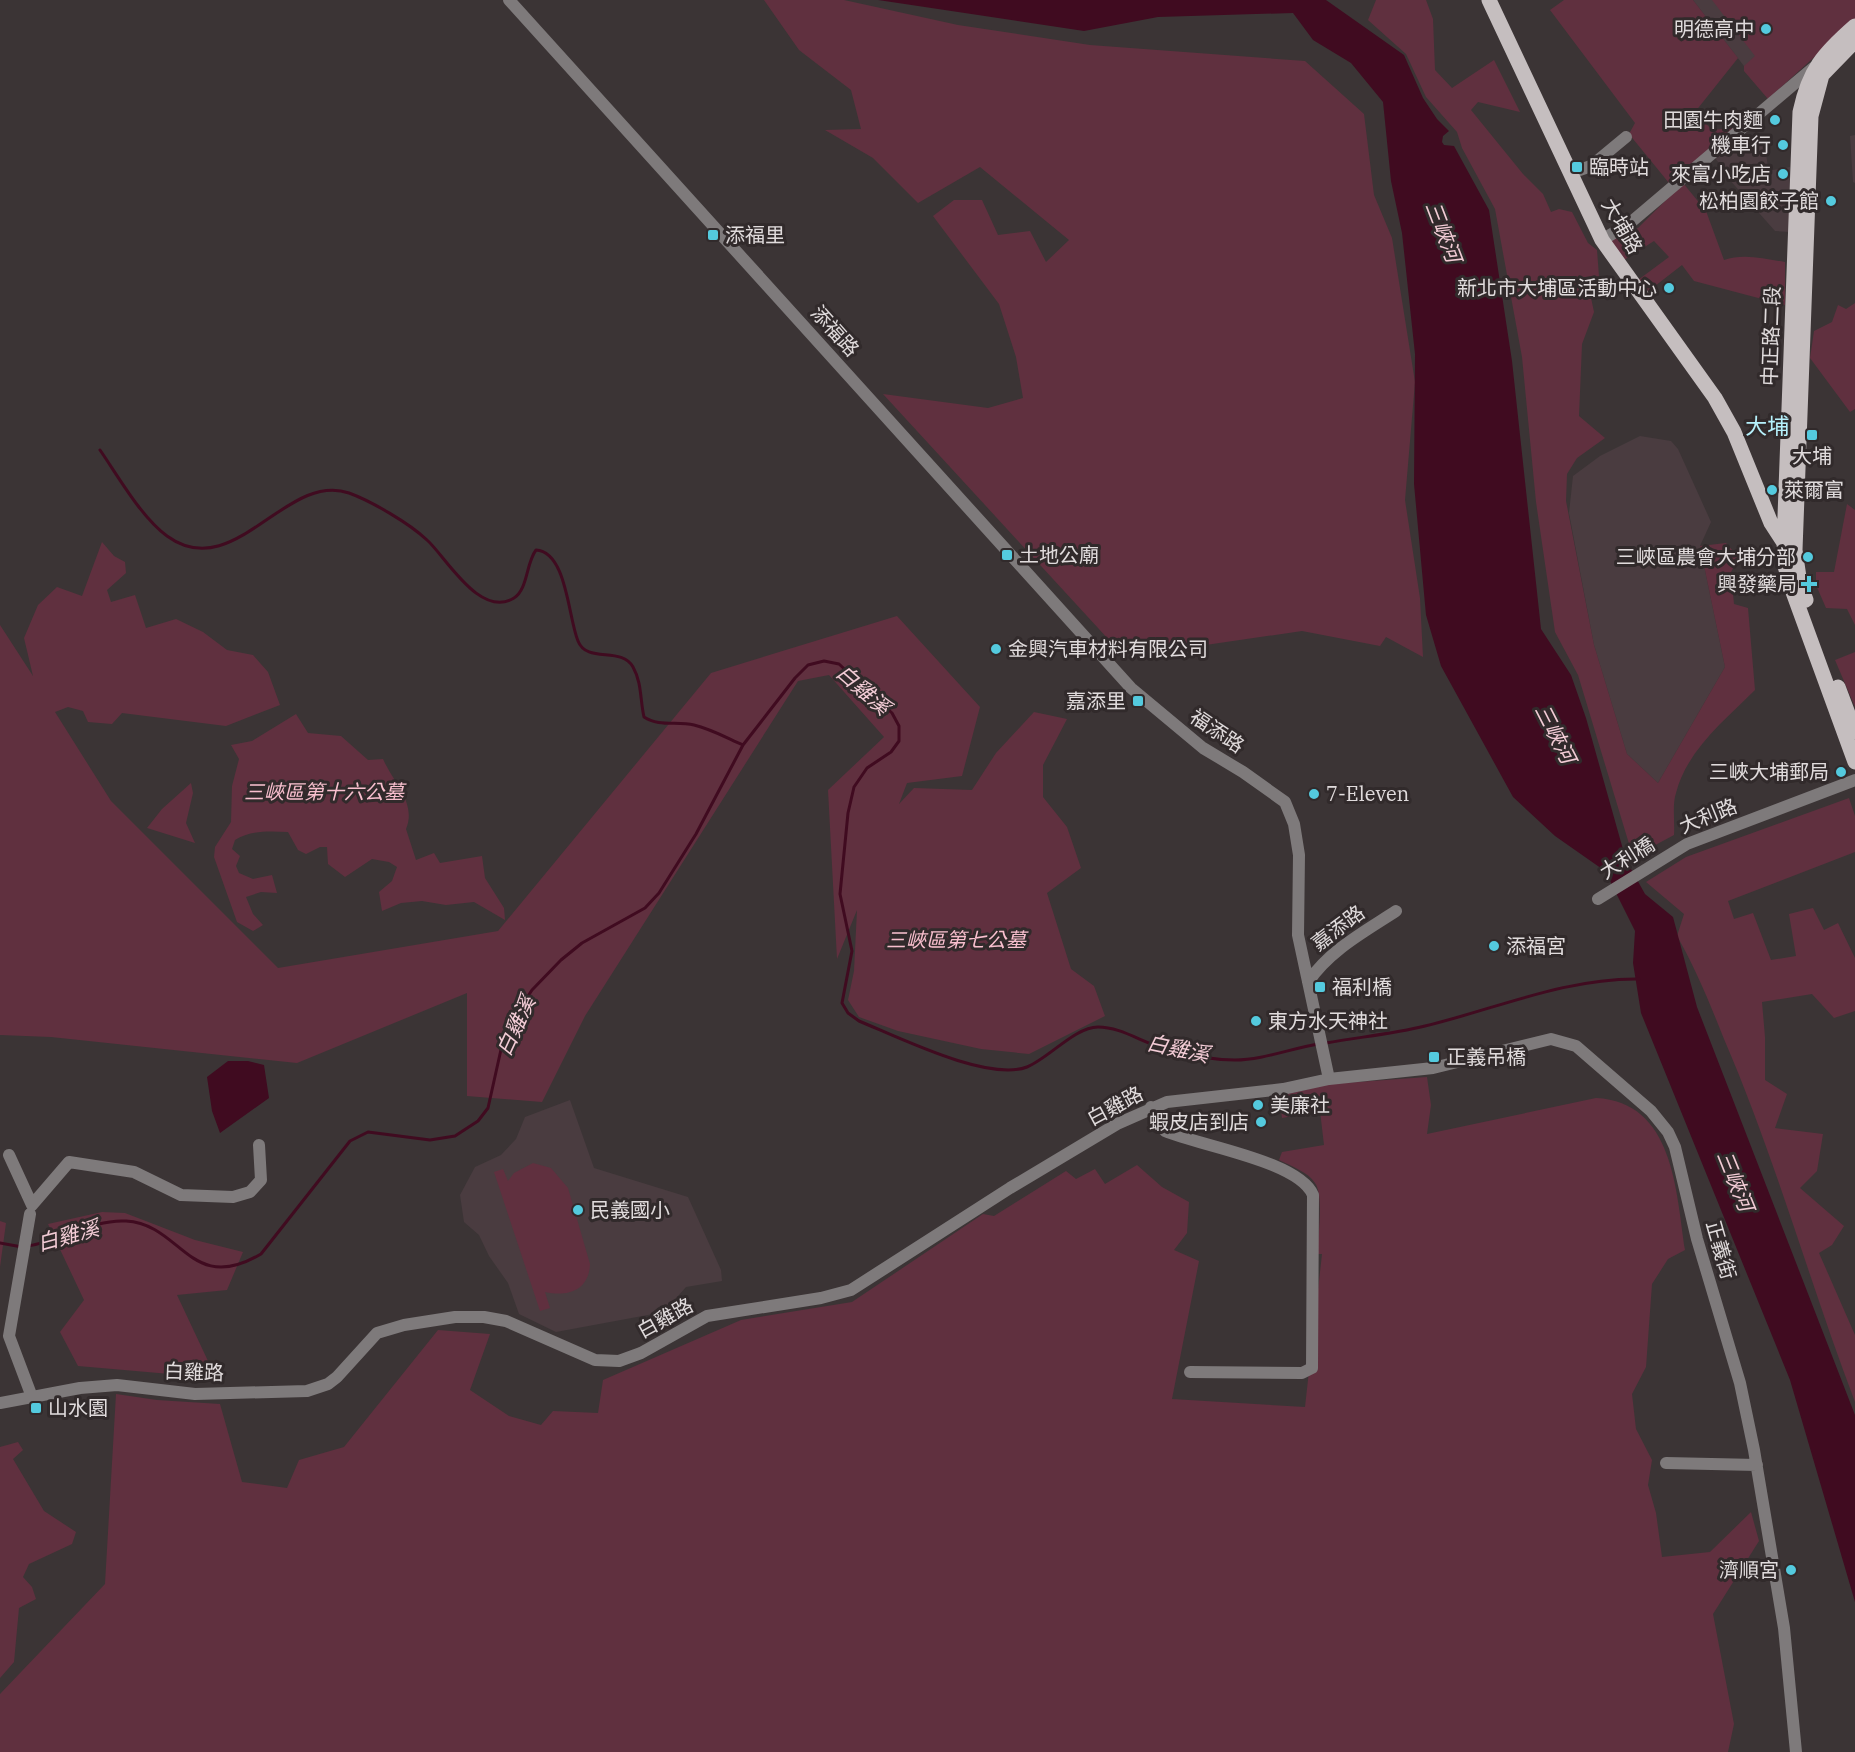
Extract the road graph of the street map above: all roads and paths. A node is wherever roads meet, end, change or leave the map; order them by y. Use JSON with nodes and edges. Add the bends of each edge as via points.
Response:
{"nodes":[{"id":1,"x":509,"y":0,"type":"edge"},
{"id":2,"x":1489,"y":0,"type":"edge"},
{"id":3,"x":1855,"y":26,"type":"edge"},
{"id":4,"x":1855,"y":41,"type":"edge"},
{"id":5,"x":1817,"y":71,"type":"junction"},
{"id":6,"x":1626,"y":137,"type":"dead end"},
{"id":7,"x":1571,"y":173,"type":"junction"},
{"id":8,"x":1602,"y":240,"type":"junction"},
{"id":9,"x":1789,"y":546,"type":"junction"},
{"id":10,"x":1131,"y":688,"type":"joint"},
{"id":11,"x":1855,"y":732,"type":"edge"},
{"id":12,"x":1855,"y":762,"type":"edge"},
{"id":13,"x":1855,"y":780,"type":"edge"},
{"id":14,"x":1677,"y":850,"type":"joint"},
{"id":15,"x":1598,"y":899,"type":"dead end"},
{"id":16,"x":1396,"y":911,"type":"dead end"},
{"id":17,"x":1308,"y":982,"type":"junction"},
{"id":18,"x":1329,"y":1079,"type":"junction"},
{"id":19,"x":1151,"y":1107,"type":"junction"},
{"id":20,"x":259,"y":1145,"type":"dead end"},
{"id":21,"x":9,"y":1155,"type":"dead end"},
{"id":22,"x":30,"y":1214,"type":"dead end"},
{"id":23,"x":1190,"y":1372,"type":"dead end"},
{"id":24,"x":32,"y":1397,"type":"junction"},
{"id":25,"x":0,"y":1402,"type":"edge"},
{"id":26,"x":1666,"y":1463,"type":"dead end"},
{"id":27,"x":1757,"y":1465,"type":"junction"},
{"id":28,"x":1796,"y":1752,"type":"edge"}],
"edges":[{"from":1,"to":10,"type":"street","name":"添福路"},
{"from":2,"to":7,"type":"main road","name":"大埔路"},
{"from":3,"to":5,"type":"main road","name":"中正路二段","via":[[1832,46]]},
{"from":4,"to":5,"type":"main road","name":"中正路二段"},
{"from":5,"to":8,"type":"street","via":[[1630,223]]},
{"from":5,"to":9,"type":"main road","name":"中正路二段","via":[[1800,112]]},
{"from":6,"to":7,"type":"street","via":[[1591,166]]},
{"from":7,"to":8,"type":"main road","name":"大埔路"},
{"from":8,"to":9,"type":"main road","name":"大埔路","via":[[1715,398],[1734,432],[1770,523]]},
{"from":9,"to":11,"type":"main road","name":"中正路二段"},
{"from":9,"to":12,"type":"main road","name":"中正路二段","via":[[1790,584]]},
{"from":10,"to":17,"type":"street","name":"福添路","via":[[1203,748],[1285,802],[1294,824],[1299,855],[1298,934]]},
{"from":13,"to":14,"type":"street","name":"大利路"},
{"from":14,"to":15,"type":"street","name":"大利橋"},
{"from":16,"to":17,"type":"street","name":"嘉添路","via":[[1337,950]]},
{"from":17,"to":18,"type":"street"},
{"from":18,"to":19,"type":"street","name":"白雞路","via":[[1266,1091],[1180,1099]]},
{"from":18,"to":27,"type":"street","name":"正義街","via":[[1433,1068],[1551,1039],[1565,1041],[1587,1053],[1632,1093],[1668,1132],[1675,1147],[1697,1239],[1740,1383]]},
{"from":19,"to":23,"type":"street","via":[[1165,1131],[1271,1165],[1303,1180],[1313,1195],[1312,1368],[1302,1373]]},
{"from":19,"to":24,"type":"street","name":"白雞路","via":[[1010,1188],[851,1290],[707,1316],[619,1361],[595,1360],[506,1321],[456,1317],[377,1333],[337,1377],[307,1390],[195,1394],[117,1385]]},
{"from":20,"to":21,"type":"street","via":[[261,1180],[250,1192],[233,1197],[181,1195],[134,1172],[69,1162],[32,1205]]},
{"from":22,"to":24,"type":"street","via":[[9,1336]]},
{"from":24,"to":25,"type":"street","name":"白雞路"},
{"from":26,"to":27,"type":"street"},
{"from":27,"to":28,"type":"street","name":"正義街","via":[[1784,1628]]}]}
